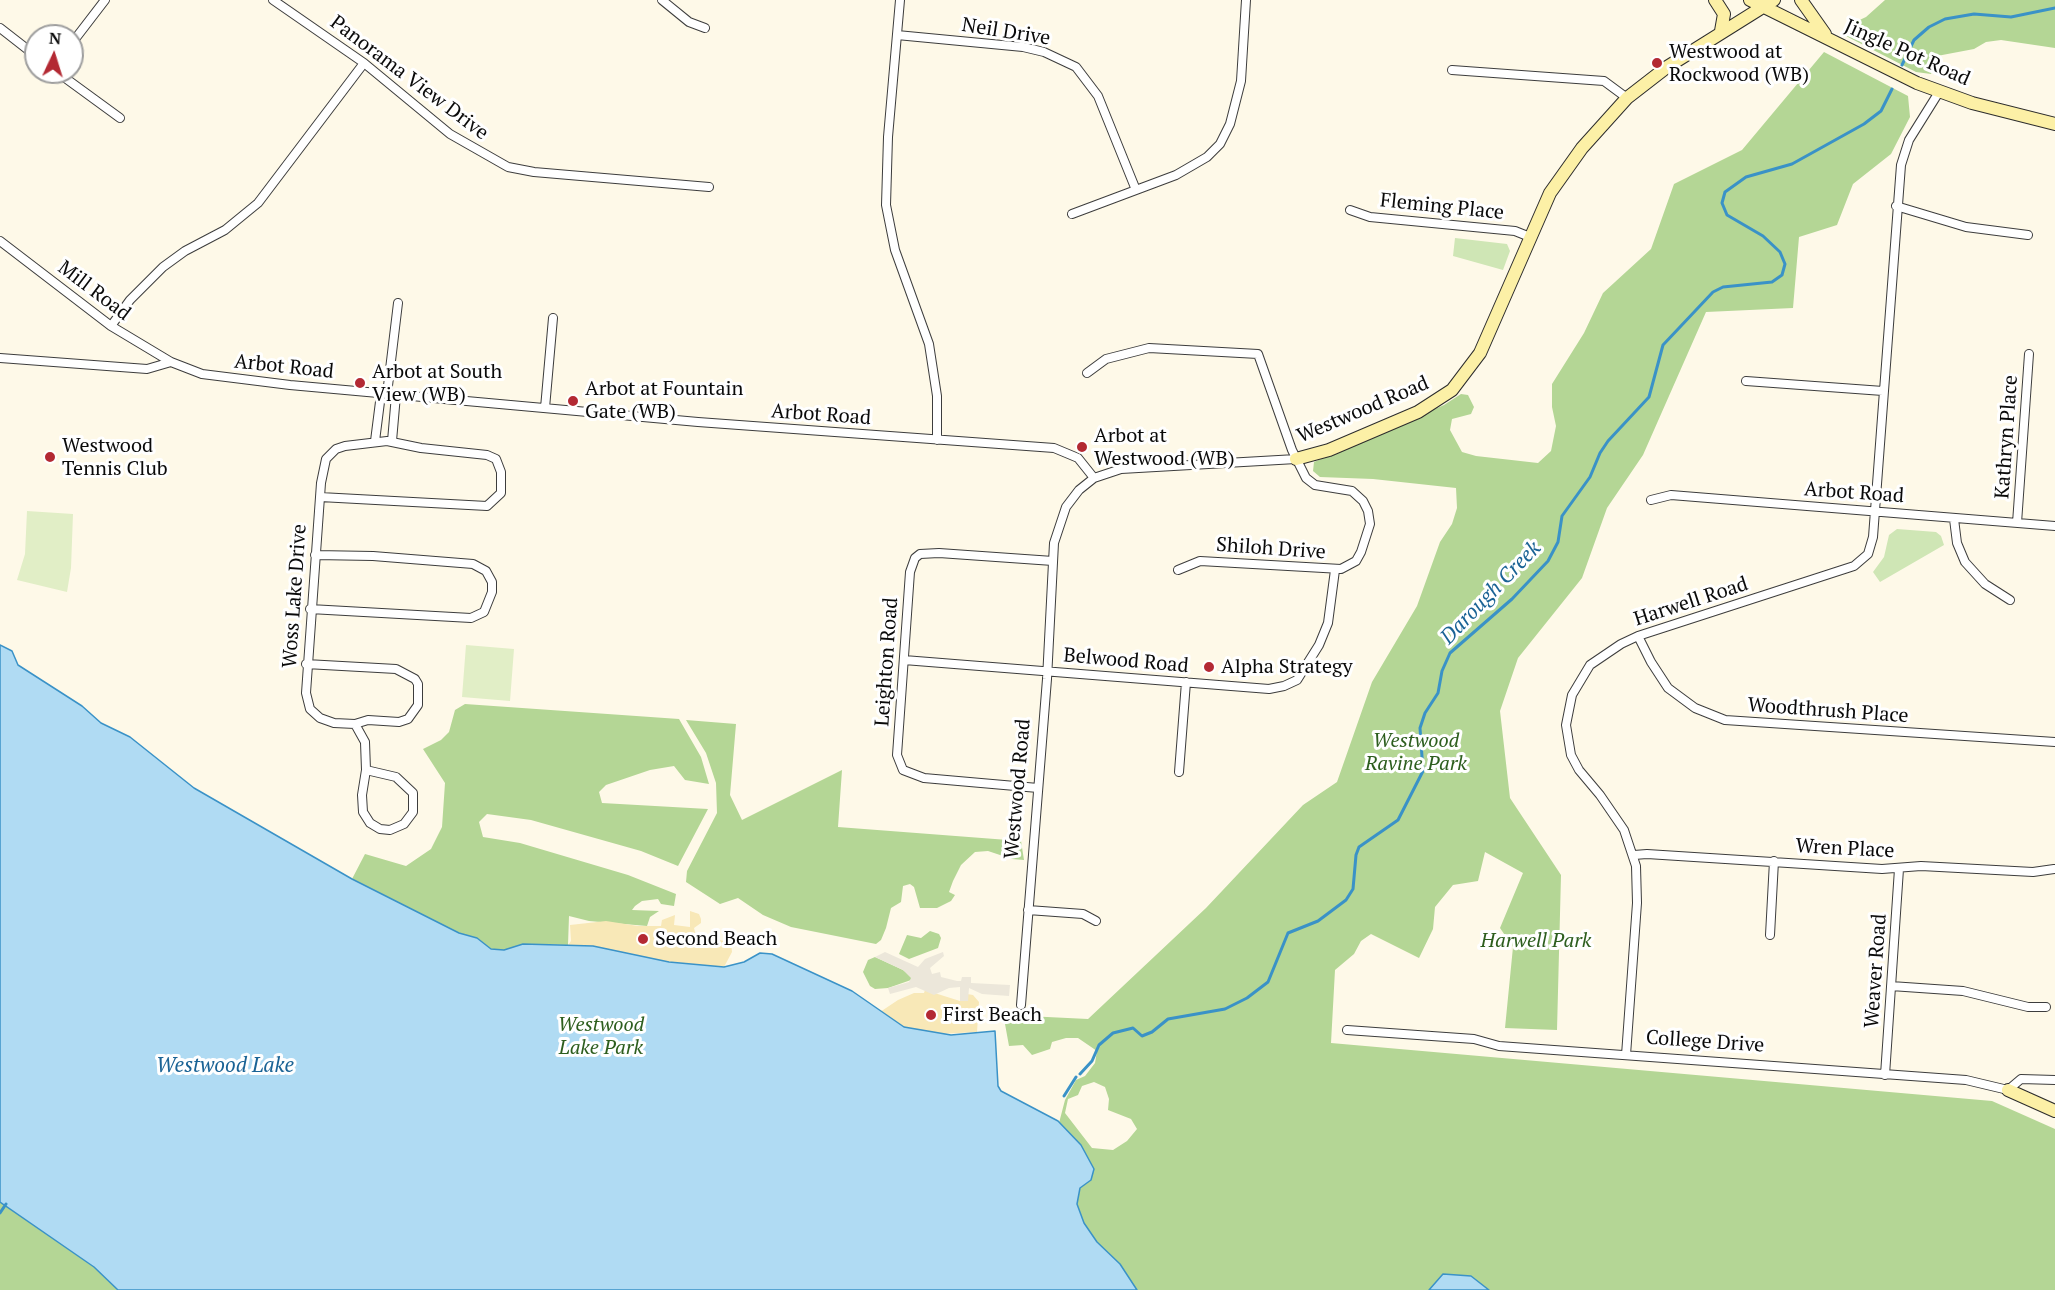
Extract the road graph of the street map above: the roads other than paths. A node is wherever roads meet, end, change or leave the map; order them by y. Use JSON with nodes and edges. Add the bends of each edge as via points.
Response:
{"nodes":[{"id":1,"x":105,"y":0,"type":"edge"},
{"id":2,"x":273,"y":0,"type":"edge"},
{"id":3,"x":662,"y":0,"type":"edge"},
{"id":4,"x":900,"y":0,"type":"edge"},
{"id":5,"x":1246,"y":0,"type":"edge"},
{"id":6,"x":1715,"y":0,"type":"edge"},
{"id":7,"x":1750,"y":0,"type":"edge"},
{"id":8,"x":1774,"y":0,"type":"edge"},
{"id":9,"x":1801,"y":0,"type":"edge"},
{"id":10,"x":1763,"y":6,"type":"junction"},
{"id":11,"x":84,"y":27,"type":"edge"},
{"id":12,"x":0,"y":28,"type":"edge"},
{"id":13,"x":705,"y":28,"type":"dead end"},
{"id":14,"x":1721,"y":32,"type":"junction"},
{"id":15,"x":897,"y":35,"type":"junction"},
{"id":16,"x":1830,"y":40,"type":"junction"},
{"id":17,"x":24,"y":47,"type":"edge"},
{"id":18,"x":364,"y":63,"type":"junction"},
{"id":19,"x":1452,"y":69,"type":"dead end"},
{"id":20,"x":74,"y":84,"type":"edge"},
{"id":21,"x":1939,"y":92,"type":"junction"},
{"id":22,"x":1627,"y":99,"type":"junction"},
{"id":23,"x":120,"y":117,"type":"dead end"},
{"id":24,"x":2055,"y":124,"type":"edge"},
{"id":25,"x":709,"y":187,"type":"dead end"},
{"id":26,"x":1136,"y":190,"type":"junction"},
{"id":27,"x":1896,"y":206,"type":"junction"},
{"id":28,"x":1350,"y":210,"type":"dead end"},
{"id":29,"x":1072,"y":214,"type":"dead end"},
{"id":30,"x":2028,"y":235,"type":"dead end"},
{"id":31,"x":1530,"y":237,"type":"junction"},
{"id":32,"x":0,"y":241,"type":"edge"},
{"id":33,"x":398,"y":303,"type":"dead end"},
{"id":34,"x":553,"y":318,"type":"dead end"},
{"id":35,"x":111,"y":326,"type":"junction"},
{"id":36,"x":2029,"y":354,"type":"dead end"},
{"id":37,"x":0,"y":358,"type":"edge"},
{"id":38,"x":171,"y":362,"type":"junction"},
{"id":39,"x":1087,"y":373,"type":"dead end"},
{"id":40,"x":1746,"y":381,"type":"dead end"},
{"id":41,"x":1883,"y":391,"type":"junction"},
{"id":42,"x":388,"y":394,"type":"junction"},
{"id":43,"x":545,"y":408,"type":"junction"},
{"id":44,"x":937,"y":440,"type":"junction"},
{"id":45,"x":375,"y":441,"type":"junction"},
{"id":46,"x":392,"y":441,"type":"junction"},
{"id":47,"x":1296,"y":459,"type":"junction"},
{"id":48,"x":1094,"y":478,"type":"junction"},
{"id":49,"x":320,"y":497,"type":"junction"},
{"id":50,"x":1651,"y":500,"type":"dead end"},
{"id":51,"x":1875,"y":512,"type":"junction"},
{"id":52,"x":1954,"y":519,"type":"junction"},
{"id":53,"x":2017,"y":523,"type":"junction"},
{"id":54,"x":2055,"y":526,"type":"edge"},
{"id":55,"x":315,"y":555,"type":"junction"},
{"id":56,"x":1053,"y":561,"type":"junction"},
{"id":57,"x":1178,"y":570,"type":"dead end"},
{"id":58,"x":1335,"y":570,"type":"junction"},
{"id":59,"x":2010,"y":600,"type":"dead end"},
{"id":60,"x":310,"y":609,"type":"junction"},
{"id":61,"x":1638,"y":636,"type":"junction"},
{"id":62,"x":904,"y":660,"type":"junction"},
{"id":63,"x":306,"y":664,"type":"junction"},
{"id":64,"x":1047,"y":671,"type":"junction"},
{"id":65,"x":1186,"y":682,"type":"junction"},
{"id":66,"x":355,"y":724,"type":"junction"},
{"id":67,"x":2055,"y":742,"type":"edge"},
{"id":68,"x":366,"y":770,"type":"junction"},
{"id":69,"x":1179,"y":772,"type":"dead end"},
{"id":70,"x":1038,"y":788,"type":"junction"},
{"id":71,"x":1634,"y":855,"type":"junction"},
{"id":72,"x":1774,"y":861,"type":"junction"},
{"id":73,"x":1899,"y":869,"type":"junction"},
{"id":74,"x":2054,"y":869,"type":"edge"},
{"id":75,"x":1028,"y":910,"type":"junction"},
{"id":76,"x":1096,"y":921,"type":"dead end"},
{"id":77,"x":1770,"y":934,"type":"dead end"},
{"id":78,"x":1891,"y":986,"type":"junction"},
{"id":79,"x":1021,"y":1005,"type":"dead end"},
{"id":80,"x":2046,"y":1006,"type":"dead end"},
{"id":81,"x":1347,"y":1030,"type":"dead end"},
{"id":82,"x":1626,"y":1055,"type":"junction"},
{"id":83,"x":1885,"y":1075,"type":"junction"},
{"id":84,"x":2055,"y":1080,"type":"edge"},
{"id":85,"x":2008,"y":1090,"type":"junction"},
{"id":86,"x":2055,"y":1111,"type":"edge"}],
"edges":[{"from":1,"to":11,"type":"street"},
{"from":2,"to":18,"type":"street","name":"Panorama View Drive"},
{"from":3,"to":13,"type":"street","via":[[689,22]]},
{"from":4,"to":15,"type":"street"},
{"from":5,"to":26,"type":"street","via":[[1240,81],[1230,124],[1220,144],[1207,157],[1176,175]]},
{"from":6,"to":14,"type":"street","via":[[1724,14]]},
{"from":7,"to":10,"type":"street","name":"Jingle Pot Road"},
{"from":8,"to":10,"type":"street","name":"Westwood Road"},
{"from":9,"to":16,"type":"street"},
{"from":10,"to":14,"type":"street","name":"Westwood Road"},
{"from":10,"to":16,"type":"street","name":"Jingle Pot Road"},
{"from":12,"to":17,"type":"street"},
{"from":14,"to":22,"type":"street","name":"Westwood Road"},
{"from":15,"to":26,"type":"street","name":"Neil Drive","via":[[1023,47],[1076,67],[1098,96]]},
{"from":15,"to":44,"type":"street","via":[[886,205],[895,250],[929,344],[937,396]]},
{"from":16,"to":21,"type":"street","name":"Jingle Pot Road"},
{"from":18,"to":25,"type":"street","name":"Panorama View Drive","via":[[450,134],[508,167]]},
{"from":18,"to":35,"type":"street","via":[[258,203],[225,230],[163,267]]},
{"from":19,"to":22,"type":"street","via":[[1604,81]]},
{"from":20,"to":23,"type":"street"},
{"from":21,"to":24,"type":"street","name":"Jingle Pot Road"},
{"from":21,"to":27,"type":"street","name":"Harwell Road","via":[[1904,153]]},
{"from":22,"to":31,"type":"street","name":"Westwood Road","via":[[1560,177]]},
{"from":26,"to":29,"type":"street"},
{"from":27,"to":30,"type":"street","via":[[1966,227]]},
{"from":27,"to":41,"type":"street","name":"Harwell Road"},
{"from":28,"to":31,"type":"street","name":"Fleming Place","via":[[1370,217],[1515,231]]},
{"from":31,"to":47,"type":"street","name":"Westwood Road","via":[[1483,347],[1452,390],[1418,412],[1329,450]]},
{"from":32,"to":35,"type":"street","name":"Mill Road"},
{"from":33,"to":42,"type":"street"},
{"from":34,"to":43,"type":"street"},
{"from":35,"to":38,"type":"street","name":"Mill Road"},
{"from":36,"to":53,"type":"street","name":"Kathryn Place"},
{"from":37,"to":38,"type":"street","via":[[147,369]]},
{"from":38,"to":42,"type":"street","name":"Arbot Road","via":[[208,375]]},
{"from":39,"to":47,"type":"street","name":"Shiloh Drive","via":[[1106,359],[1149,348],[1258,354]]},
{"from":40,"to":41,"type":"street"},
{"from":41,"to":51,"type":"street","name":"Harwell Road"},
{"from":42,"to":43,"type":"street","name":"Arbot Road"},
{"from":42,"to":45,"type":"street"},
{"from":42,"to":46,"type":"street"},
{"from":43,"to":44,"type":"street","name":"Arbot Road"},
{"from":44,"to":48,"type":"street","name":"Arbot Road","via":[[1061,450],[1078,458]]},
{"from":45,"to":46,"type":"street","name":"Woss Lake Drive"},
{"from":45,"to":49,"type":"street","name":"Woss Lake Drive","via":[[345,446],[329,456],[322,469]]},
{"from":46,"to":49,"type":"street","name":"Woss Lake Drive","via":[[487,455],[499,465],[501,493],[494,502],[476,508]]},
{"from":47,"to":48,"type":"street","name":"Westwood Road","via":[[1128,468]]},
{"from":47,"to":58,"type":"street","name":"Shiloh Drive","via":[[1310,482],[1352,491],[1368,511],[1370,524],[1361,552],[1349,566]]},
{"from":48,"to":56,"type":"street","name":"Westwood Road","via":[[1066,507],[1056,531]]},
{"from":49,"to":55,"type":"street","name":"Woss Lake Drive"},
{"from":50,"to":51,"type":"street","name":"Arbot Road","via":[[1671,495]]},
{"from":51,"to":52,"type":"street","name":"Arbot Road"},
{"from":51,"to":61,"type":"street","name":"Harwell Road","via":[[1870,550],[1858,564]]},
{"from":52,"to":53,"type":"street","name":"Arbot Road"},
{"from":52,"to":59,"type":"street","via":[[1957,543],[1965,562],[1985,584]]},
{"from":53,"to":54,"type":"street","name":"Arbot Road"},
{"from":55,"to":60,"type":"street","name":"Woss Lake Drive"},
{"from":55,"to":60,"type":"street","via":[[473,564],[486,571],[492,592],[484,612],[471,618]]},
{"from":56,"to":62,"type":"street","name":"Leighton Road","via":[[920,554],[912,562],[910,572]]},
{"from":56,"to":64,"type":"street","name":"Westwood Road"},
{"from":57,"to":58,"type":"street","name":"Shiloh Drive","via":[[1200,561]]},
{"from":58,"to":65,"type":"street","name":"Belwood Road","via":[[1328,623],[1297,680],[1269,689]]},
{"from":60,"to":63,"type":"street","name":"Woss Lake Drive"},
{"from":61,"to":67,"type":"street","name":"Woodthrush Place","via":[[1668,687],[1695,708],[1725,720]]},
{"from":61,"to":71,"type":"street","name":"Harwell Road","via":[[1590,665],[1572,695],[1566,725],[1571,755],[1617,818]]},
{"from":62,"to":64,"type":"street","name":"Belwood Road"},
{"from":62,"to":70,"type":"street","name":"Leighton Road","via":[[897,755],[903,770],[932,779]]},
{"from":63,"to":66,"type":"street","name":"Woss Lake Drive","via":[[306,693],[314,713],[334,723]]},
{"from":63,"to":66,"type":"street","via":[[396,669],[415,679],[418,705],[408,719]]},
{"from":64,"to":65,"type":"street","name":"Belwood Road"},
{"from":64,"to":70,"type":"street","name":"Westwood Road"},
{"from":65,"to":69,"type":"street"},
{"from":66,"to":68,"type":"street","via":[[365,742]]},
{"from":68,"to":68,"type":"street","via":[[363,812],[370,823],[390,830],[404,824],[412,812],[413,793],[396,777]]},
{"from":70,"to":75,"type":"street","name":"Westwood Road"},
{"from":71,"to":72,"type":"street","name":"Wren Place"},
{"from":71,"to":82,"type":"street","name":"Harwell Road","via":[[1637,903]]},
{"from":72,"to":73,"type":"street","name":"Wren Place"},
{"from":72,"to":77,"type":"street"},
{"from":73,"to":74,"type":"street","name":"Wren Place"},
{"from":73,"to":78,"type":"street","name":"Weaver Road"},
{"from":75,"to":76,"type":"street","via":[[1083,914]]},
{"from":75,"to":79,"type":"street","name":"Westwood Road"},
{"from":78,"to":80,"type":"street","via":[[1962,991],[2028,1007]]},
{"from":78,"to":83,"type":"street","name":"Weaver Road"},
{"from":81,"to":82,"type":"street","name":"College Drive"},
{"from":82,"to":83,"type":"street","name":"College Drive"},
{"from":83,"to":85,"type":"street","name":"College Drive","via":[[1966,1080]]},
{"from":84,"to":85,"type":"street","via":[[2021,1078]]},
{"from":85,"to":86,"type":"street","name":"College Drive"}]}
